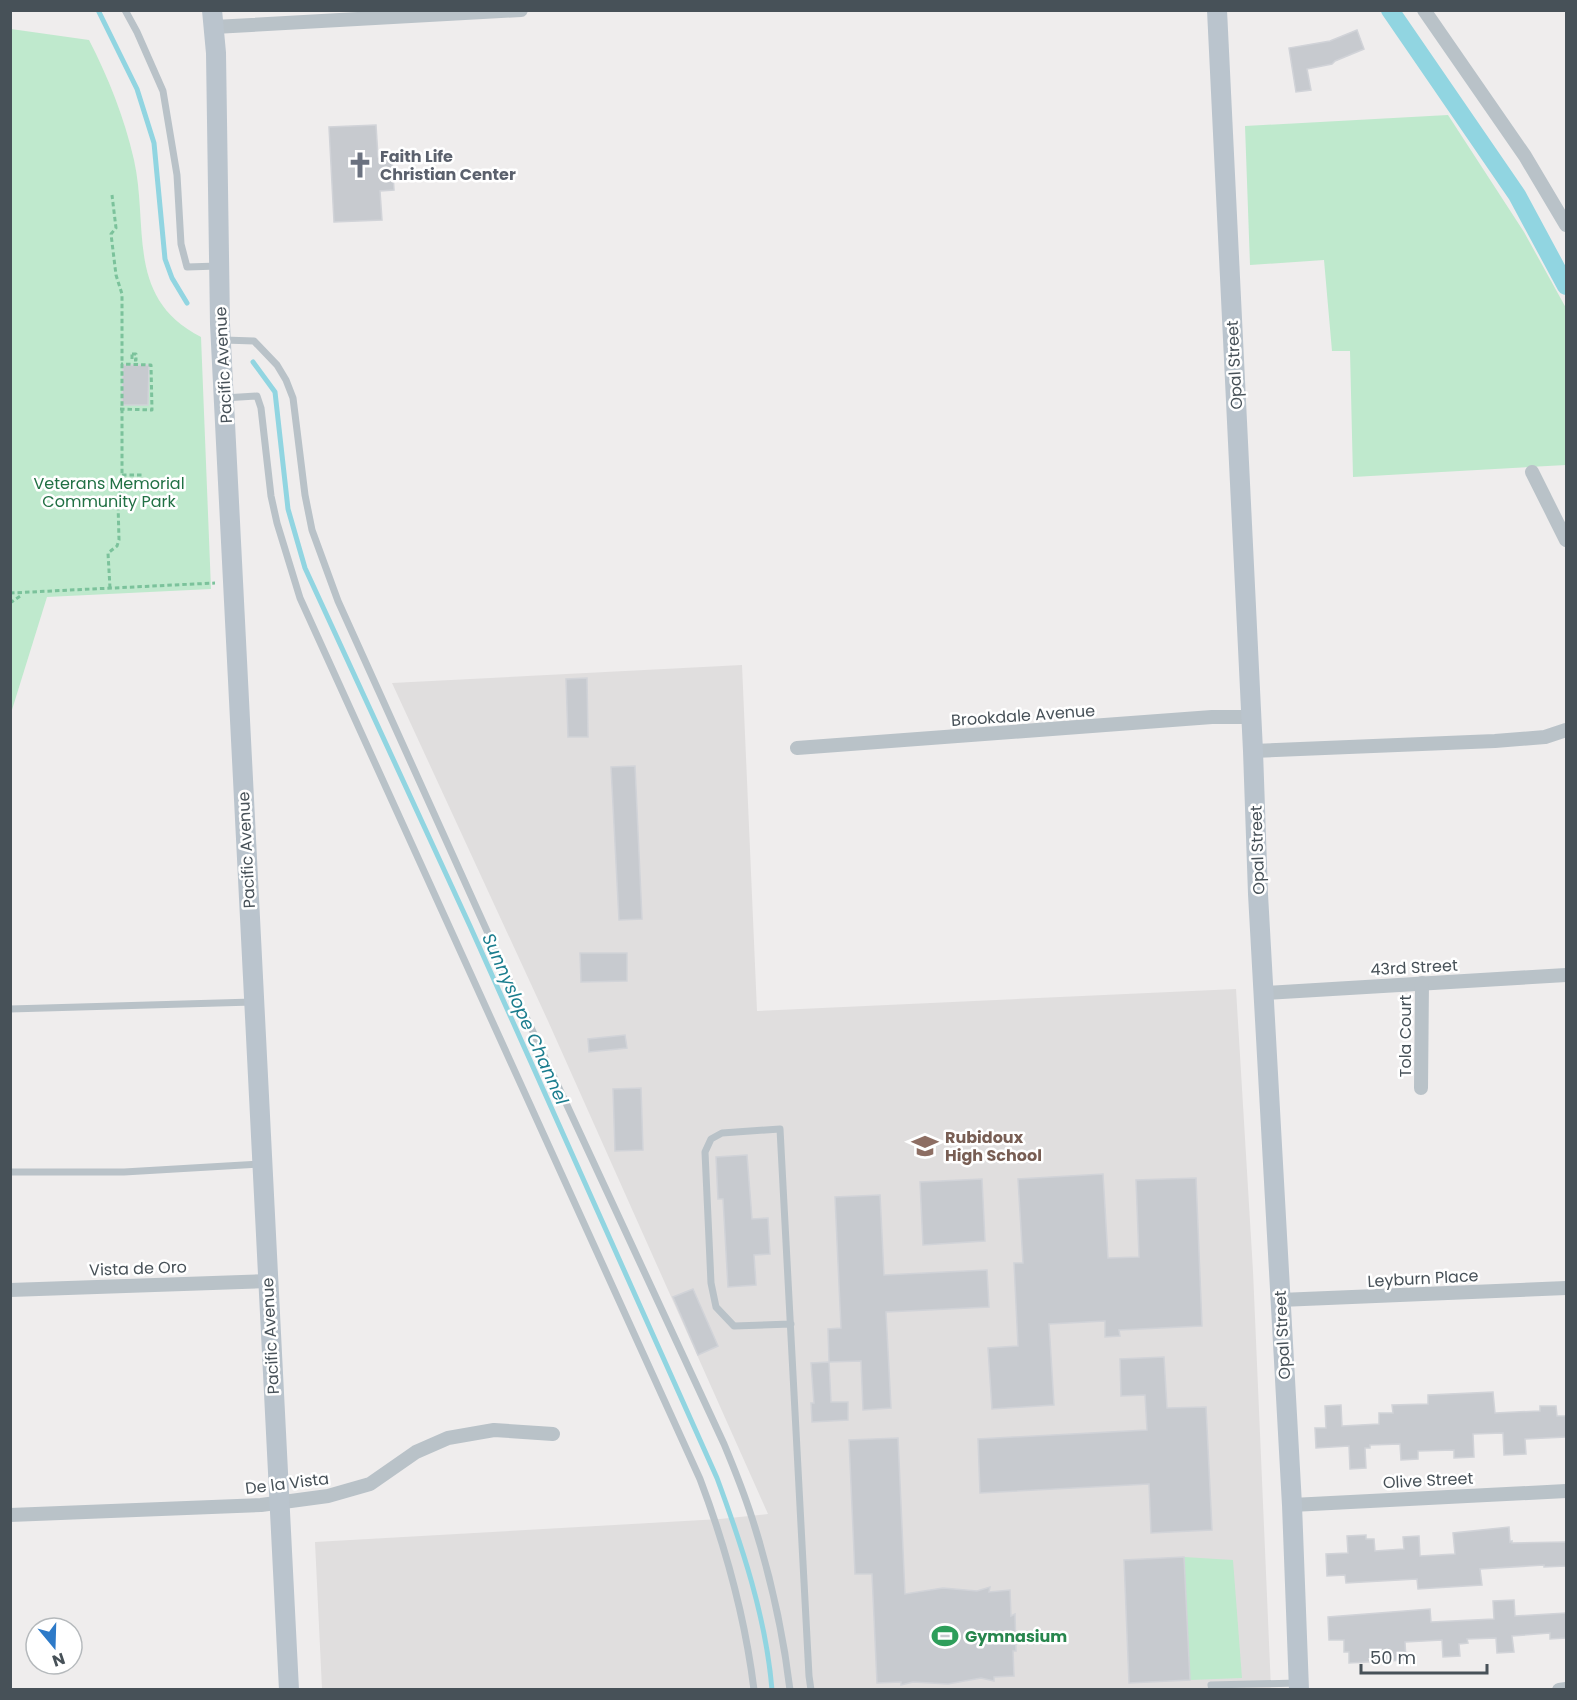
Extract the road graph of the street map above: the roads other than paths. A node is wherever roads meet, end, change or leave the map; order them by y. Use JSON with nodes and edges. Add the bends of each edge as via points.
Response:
{"nodes":[{"id":1,"x":125,"y":10,"type":"edge"},
{"id":2,"x":1217,"y":10,"type":"edge"},
{"id":3,"x":1424,"y":10,"type":"edge"},
{"id":4,"x":520,"y":11,"type":"edge"},
{"id":5,"x":472,"y":12,"type":"edge"},
{"id":6,"x":383,"y":14,"type":"edge"},
{"id":7,"x":213,"y":19,"type":"edge"},
{"id":8,"x":1566,"y":225,"type":"edge"},
{"id":9,"x":219,"y":266,"type":"junction"},
{"id":10,"x":221,"y":340,"type":"junction"},
{"id":11,"x":224,"y":398,"type":"junction"},
{"id":12,"x":1533,"y":472,"type":"dead end"},
{"id":13,"x":1566,"y":540,"type":"edge"},
{"id":14,"x":1251,"y":717,"type":"junction"},
{"id":15,"x":1566,"y":730,"type":"edge"},
{"id":16,"x":797,"y":748,"type":"dead end"},
{"id":17,"x":1253,"y":751,"type":"junction"},
{"id":18,"x":1566,"y":975,"type":"edge"},
{"id":19,"x":1422,"y":983,"type":"junction"},
{"id":20,"x":1264,"y":993,"type":"junction"},
{"id":21,"x":253,"y":1002,"type":"junction"},
{"id":22,"x":10,"y":1009,"type":"edge"},
{"id":23,"x":1421,"y":1088,"type":"dead end"},
{"id":24,"x":261,"y":1164,"type":"junction"},
{"id":25,"x":10,"y":1173,"type":"edge"},
{"id":26,"x":267,"y":1281,"type":"junction"},
{"id":27,"x":1566,"y":1288,"type":"edge"},
{"id":28,"x":10,"y":1290,"type":"edge"},
{"id":29,"x":1280,"y":1300,"type":"junction"},
{"id":30,"x":791,"y":1324,"type":"junction"},
{"id":31,"x":554,"y":1434,"type":"dead end"},
{"id":32,"x":1566,"y":1491,"type":"edge"},
{"id":33,"x":279,"y":1502,"type":"junction"},
{"id":34,"x":1292,"y":1505,"type":"junction"},
{"id":35,"x":10,"y":1515,"type":"edge"},
{"id":36,"x":1299,"y":1686,"type":"edge"},
{"id":37,"x":1252,"y":1687,"type":"edge"},
{"id":38,"x":289,"y":1689,"type":"edge"},
{"id":39,"x":754,"y":1689,"type":"edge"},
{"id":40,"x":790,"y":1689,"type":"edge"},
{"id":41,"x":811,"y":1689,"type":"edge"},
{"id":42,"x":1212,"y":1689,"type":"edge"},
{"id":43,"x":1559,"y":1689,"type":"edge"},
{"id":44,"x":1566,"y":1689,"type":"edge"}],
"edges":[{"from":1,"to":9,"type":"lane","via":[[164,92],[187,267]]},
{"from":2,"to":14,"type":"street","name":"Opal Street"},
{"from":3,"to":8,"type":"street"},
{"from":4,"to":5,"type":"street"},
{"from":5,"to":6,"type":"street"},
{"from":6,"to":7,"type":"street"},
{"from":7,"to":9,"type":"street","name":"Pacific Avenue"},
{"from":9,"to":10,"type":"street","name":"Pacific Avenue"},
{"from":10,"to":11,"type":"street","name":"Pacific Avenue"},
{"from":10,"to":40,"type":"lane","via":[[254,342],[286,380],[293,398],[312,530],[338,601],[724,1444],[752,1516],[769,1575]]},
{"from":11,"to":21,"type":"street","name":"Pacific Avenue"},
{"from":11,"to":39,"type":"lane","via":[[257,396],[271,496],[300,598],[700,1479],[734,1579]]},
{"from":12,"to":13,"type":"street"},
{"from":14,"to":16,"type":"street","name":"Brookdale Avenue"},
{"from":14,"to":17,"type":"street","name":"Opal Street"},
{"from":15,"to":17,"type":"street","via":[[1545,737],[1495,741]]},
{"from":17,"to":20,"type":"street","name":"Opal Street"},
{"from":18,"to":19,"type":"street","name":"43rd Street"},
{"from":19,"to":20,"type":"street","name":"43rd Street"},
{"from":19,"to":23,"type":"street","name":"Tola Court"},
{"from":20,"to":29,"type":"street","name":"Opal Street"},
{"from":21,"to":22,"type":"lane"},
{"from":21,"to":24,"type":"street","name":"Pacific Avenue"},
{"from":24,"to":25,"type":"lane","via":[[124,1172]]},
{"from":24,"to":26,"type":"street","name":"Pacific Avenue"},
{"from":26,"to":28,"type":"street","name":"Vista de Oro"},
{"from":26,"to":33,"type":"street","name":"Pacific Avenue"},
{"from":27,"to":29,"type":"street","name":"Leyburn Place"},
{"from":29,"to":34,"type":"street","name":"Opal Street"},
{"from":30,"to":30,"type":"lane","via":[[734,1326],[716,1306],[711,1283],[705,1152],[711,1140],[722,1133],[780,1129]]},
{"from":30,"to":41,"type":"lane"},
{"from":31,"to":33,"type":"street","name":"De la Vista","via":[[494,1430],[448,1438],[416,1452],[370,1484],[328,1496]]},
{"from":32,"to":34,"type":"street","name":"Olive Street"},
{"from":33,"to":35,"type":"street","name":"De la Vista"},
{"from":33,"to":38,"type":"street","name":"Pacific Avenue"},
{"from":34,"to":36,"type":"street","name":"Opal Street"},
{"from":36,"to":37,"type":"lane"},
{"from":37,"to":42,"type":"lane","via":[[1211,1685]]},
{"from":43,"to":44,"type":"street"}]}
